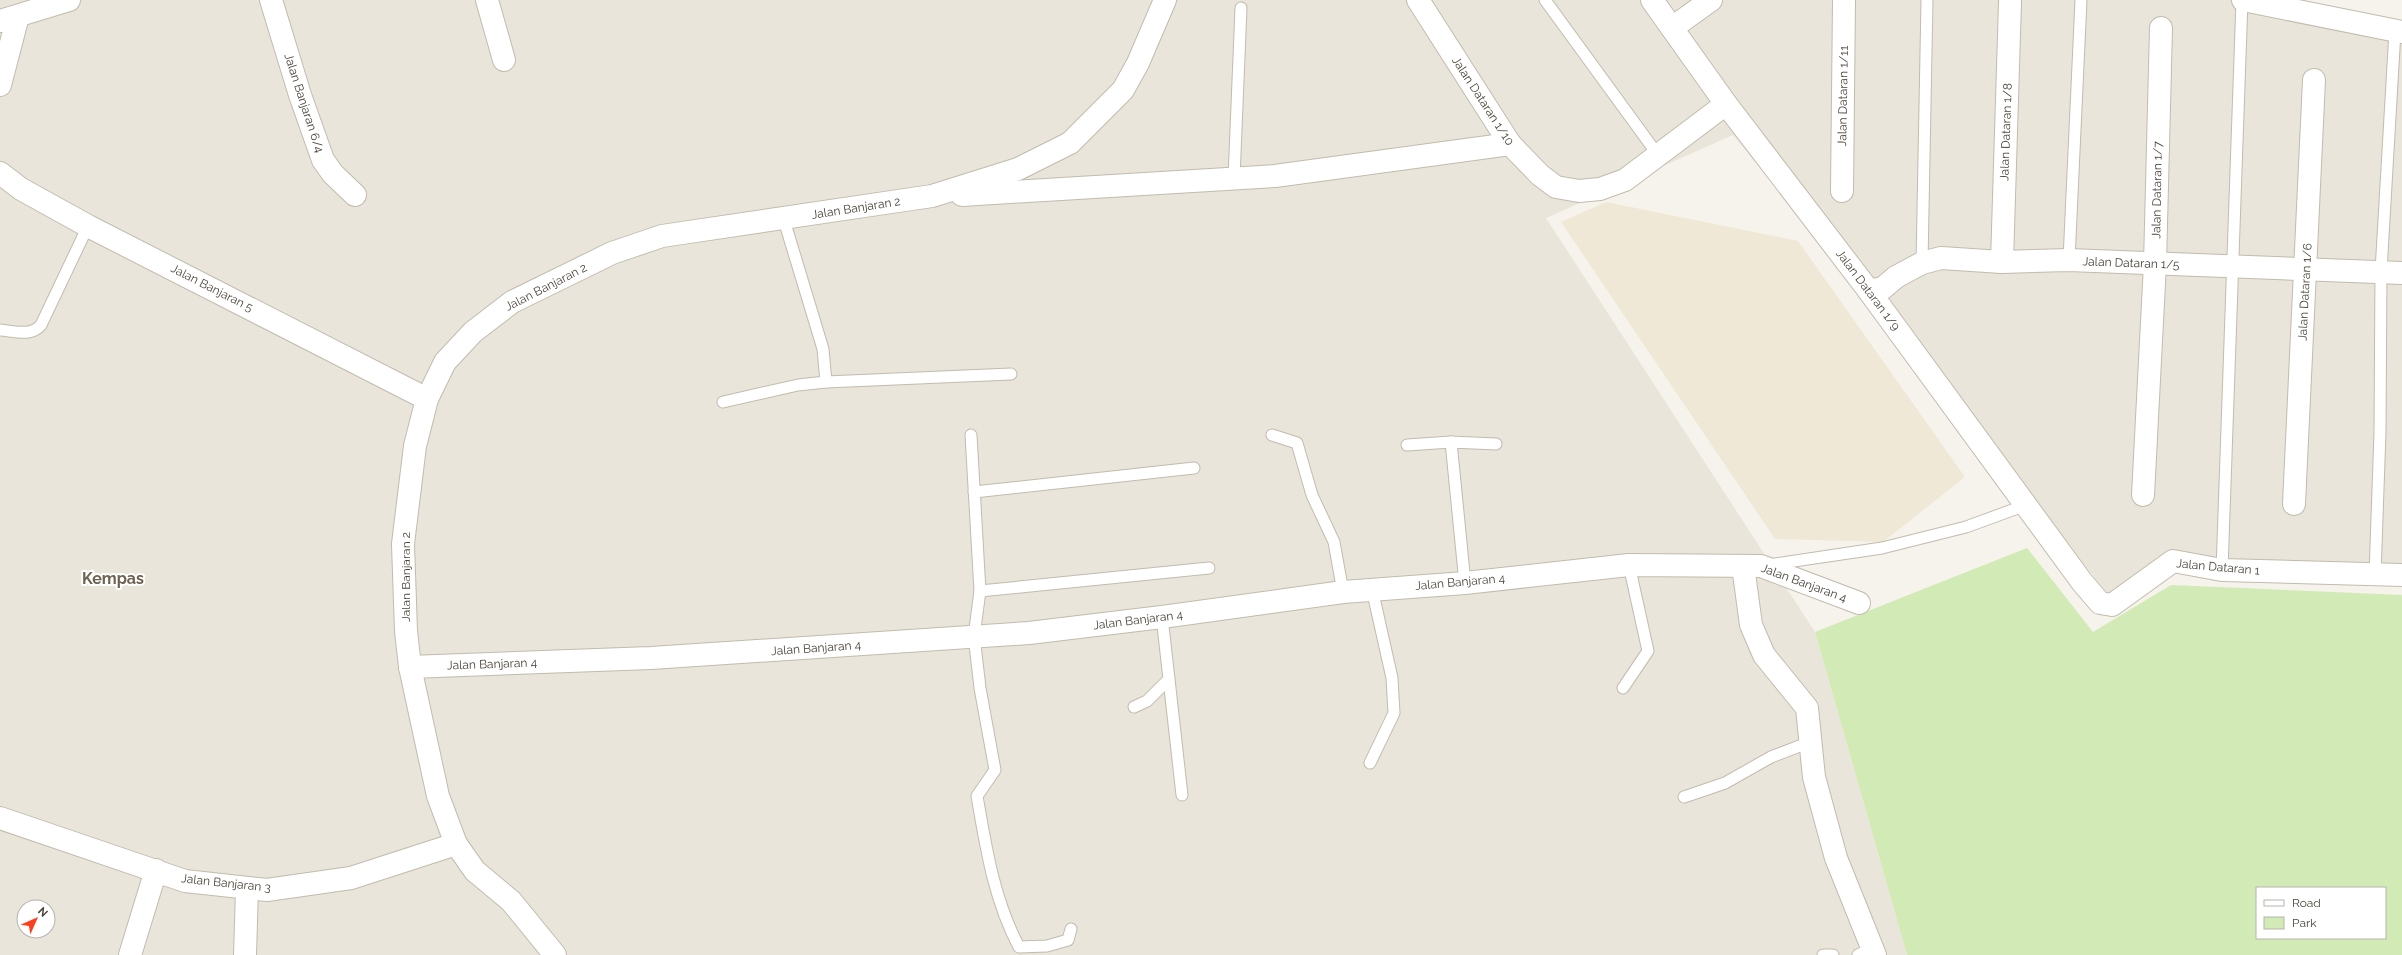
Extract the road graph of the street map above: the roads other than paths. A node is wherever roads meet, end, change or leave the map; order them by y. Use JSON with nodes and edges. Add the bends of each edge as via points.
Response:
{"nodes":[{"id":1,"x":69,"y":0,"type":"edge"},
{"id":2,"x":271,"y":0,"type":"edge"},
{"id":3,"x":487,"y":0,"type":"edge"},
{"id":4,"x":1165,"y":0,"type":"edge"},
{"id":5,"x":1418,"y":0,"type":"edge"},
{"id":6,"x":1545,"y":0,"type":"edge"},
{"id":7,"x":1652,"y":0,"type":"edge"},
{"id":8,"x":1711,"y":0,"type":"edge"},
{"id":9,"x":1844,"y":0,"type":"edge"},
{"id":10,"x":1927,"y":0,"type":"edge"},
{"id":11,"x":2082,"y":0,"type":"edge"},
{"id":12,"x":2242,"y":0,"type":"edge"},
{"id":13,"x":2010,"y":2,"type":"dead end"},
{"id":14,"x":1241,"y":8,"type":"dead end"},
{"id":15,"x":9,"y":19,"type":"edge"},
{"id":16,"x":1672,"y":28,"type":"junction"},
{"id":17,"x":2161,"y":28,"type":"dead end"},
{"id":18,"x":2399,"y":31,"type":"edge"},
{"id":19,"x":504,"y":60,"type":"dead end"},
{"id":20,"x":2314,"y":80,"type":"dead end"},
{"id":21,"x":0,"y":85,"type":"edge"},
{"id":22,"x":1726,"y":104,"type":"junction"},
{"id":23,"x":1510,"y":144,"type":"junction"},
{"id":24,"x":1658,"y":155,"type":"junction"},
{"id":25,"x":1,"y":176,"type":"edge"},
{"id":26,"x":1234,"y":178,"type":"junction"},
{"id":27,"x":1842,"y":191,"type":"dead end"},
{"id":28,"x":355,"y":195,"type":"dead end"},
{"id":29,"x":932,"y":196,"type":"junction"},
{"id":30,"x":784,"y":220,"type":"junction"},
{"id":31,"x":88,"y":226,"type":"junction"},
{"id":32,"x":2069,"y":260,"type":"junction"},
{"id":33,"x":2002,"y":262,"type":"junction"},
{"id":34,"x":1922,"y":263,"type":"junction"},
{"id":35,"x":2156,"y":264,"type":"junction"},
{"id":36,"x":2232,"y":267,"type":"junction"},
{"id":37,"x":2306,"y":268,"type":"junction"},
{"id":38,"x":2392,"y":272,"type":"edge"},
{"id":39,"x":1869,"y":291,"type":"junction"},
{"id":40,"x":0,"y":330,"type":"edge"},
{"id":41,"x":1011,"y":374,"type":"dead end"},
{"id":42,"x":826,"y":382,"type":"junction"},
{"id":43,"x":427,"y":399,"type":"junction"},
{"id":44,"x":723,"y":402,"type":"dead end"},
{"id":45,"x":971,"y":435,"type":"dead end"},
{"id":46,"x":1272,"y":435,"type":"dead end"},
{"id":47,"x":1451,"y":442,"type":"junction"},
{"id":48,"x":1496,"y":444,"type":"dead end"},
{"id":49,"x":1407,"y":445,"type":"dead end"},
{"id":50,"x":1194,"y":468,"type":"dead end"},
{"id":51,"x":974,"y":492,"type":"junction"},
{"id":52,"x":2143,"y":495,"type":"dead end"},
{"id":53,"x":2294,"y":504,"type":"dead end"},
{"id":54,"x":2026,"y":505,"type":"junction"},
{"id":55,"x":1629,"y":566,"type":"junction"},
{"id":56,"x":1752,"y":566,"type":"junction"},
{"id":57,"x":1209,"y":568,"type":"dead end"},
{"id":58,"x":2222,"y":570,"type":"junction"},
{"id":59,"x":2375,"y":575,"type":"junction"},
{"id":60,"x":2402,"y":575,"type":"edge"},
{"id":61,"x":2082,"y":582,"type":"joint"},
{"id":62,"x":1465,"y":583,"type":"junction"},
{"id":63,"x":1372,"y":589,"type":"junction"},
{"id":64,"x":980,"y":591,"type":"junction"},
{"id":65,"x":1343,"y":592,"type":"junction"},
{"id":66,"x":1859,"y":603,"type":"dead end"},
{"id":67,"x":1162,"y":617,"type":"junction"},
{"id":68,"x":974,"y":636,"type":"junction"},
{"id":69,"x":410,"y":667,"type":"junction"},
{"id":70,"x":1169,"y":679,"type":"junction"},
{"id":71,"x":1623,"y":688,"type":"dead end"},
{"id":72,"x":1134,"y":707,"type":"dead end"},
{"id":73,"x":1810,"y":742,"type":"junction"},
{"id":74,"x":1370,"y":763,"type":"dead end"},
{"id":75,"x":1182,"y":794,"type":"dead end"},
{"id":76,"x":1684,"y":797,"type":"dead end"},
{"id":77,"x":0,"y":818,"type":"edge"},
{"id":78,"x":456,"y":844,"type":"junction"},
{"id":79,"x":156,"y":870,"type":"junction"},
{"id":80,"x":247,"y":888,"type":"junction"},
{"id":81,"x":1071,"y":928,"type":"dead end"},
{"id":82,"x":1868,"y":953,"type":"edge"},
{"id":83,"x":130,"y":955,"type":"edge"},
{"id":84,"x":245,"y":955,"type":"edge"},
{"id":85,"x":555,"y":955,"type":"edge"},
{"id":86,"x":1823,"y":955,"type":"edge"},
{"id":87,"x":1833,"y":955,"type":"edge"}],
"edges":[{"from":1,"to":15,"type":"street"},
{"from":2,"to":28,"type":"street","name":"Jalan Banjaran 6/4","via":[[323,160],[333,174]]},
{"from":3,"to":19,"type":"street"},
{"from":4,"to":29,"type":"street","name":"Jalan Banjaran 2","via":[[1138,63],[1123,90],[1070,143],[1018,169]]},
{"from":5,"to":23,"type":"street","name":"Jalan Dataran 1/10"},
{"from":6,"to":24,"type":"lane"},
{"from":7,"to":16,"type":"street","name":"Jalan Dataran 1/9"},
{"from":8,"to":16,"type":"street"},
{"from":9,"to":27,"type":"street","name":"Jalan Dataran 1/11"},
{"from":10,"to":34,"type":"lane"},
{"from":11,"to":32,"type":"lane"},
{"from":12,"to":18,"type":"street"},
{"from":12,"to":36,"type":"lane"},
{"from":13,"to":33,"type":"street","name":"Jalan Dataran 1/8"},
{"from":14,"to":26,"type":"lane"},
{"from":15,"to":21,"type":"street"},
{"from":16,"to":22,"type":"street","name":"Jalan Dataran 1/9"},
{"from":17,"to":35,"type":"street","name":"Jalan Dataran 1/7"},
{"from":18,"to":38,"type":"lane"},
{"from":20,"to":37,"type":"street","name":"Jalan Dataran 1/6"},
{"from":22,"to":24,"type":"street","name":"Jalan Dataran 1/10"},
{"from":22,"to":39,"type":"street","name":"Jalan Dataran 1/9"},
{"from":23,"to":24,"type":"street","name":"Jalan Dataran 1/10","via":[[1540,175],[1556,187],[1579,191],[1600,189],[1625,180]]},
{"from":23,"to":26,"type":"street","via":[[1275,176]]},
{"from":25,"to":31,"type":"street","name":"Jalan Banjaran 5"},
{"from":26,"to":29,"type":"street","via":[[1172,184]]},
{"from":29,"to":30,"type":"street","name":"Jalan Banjaran 2"},
{"from":30,"to":42,"type":"lane","via":[[823,349]]},
{"from":30,"to":43,"type":"street","name":"Jalan Banjaran 2","via":[[662,236],[612,253],[512,302],[472,332],[445,362]]},
{"from":31,"to":40,"type":"lane","via":[[37,330],[28,333]]},
{"from":31,"to":43,"type":"street","name":"Jalan Banjaran 5"},
{"from":32,"to":33,"type":"street","name":"Jalan Dataran 1/5"},
{"from":32,"to":35,"type":"street","name":"Jalan Dataran 1/5"},
{"from":33,"to":34,"type":"street","name":"Jalan Dataran 1/5","via":[[1941,258]]},
{"from":34,"to":39,"type":"street","name":"Jalan Dataran 1/5","via":[[1896,277],[1883,288]]},
{"from":35,"to":36,"type":"street","name":"Jalan Dataran 1/5"},
{"from":35,"to":52,"type":"street","name":"Jalan Dataran 1/7"},
{"from":36,"to":37,"type":"street","name":"Jalan Dataran 1/5"},
{"from":36,"to":58,"type":"lane"},
{"from":37,"to":38,"type":"street","name":"Jalan Dataran 1/5"},
{"from":37,"to":53,"type":"street","name":"Jalan Dataran 1/6"},
{"from":38,"to":59,"type":"lane","via":[[2380,432]]},
{"from":39,"to":54,"type":"street","name":"Jalan Dataran 1/9"},
{"from":41,"to":42,"type":"lane"},
{"from":42,"to":44,"type":"lane","via":[[798,384]]},
{"from":43,"to":69,"type":"street","name":"Jalan Banjaran 2","via":[[415,446],[403,544],[406,632]]},
{"from":45,"to":51,"type":"lane"},
{"from":46,"to":65,"type":"lane","via":[[1297,443],[1312,495],[1334,542]]},
{"from":47,"to":48,"type":"lane"},
{"from":47,"to":49,"type":"lane"},
{"from":47,"to":62,"type":"lane"},
{"from":50,"to":51,"type":"lane"},
{"from":51,"to":64,"type":"lane"},
{"from":54,"to":56,"type":"lane","via":[[1966,527],[1882,548]]},
{"from":54,"to":61,"type":"street","name":"Jalan Dataran 1/9"},
{"from":55,"to":56,"type":"street","name":"Jalan Banjaran 4"},
{"from":55,"to":62,"type":"street","name":"Jalan Banjaran 4"},
{"from":55,"to":71,"type":"lane","via":[[1648,651]]},
{"from":56,"to":66,"type":"street","name":"Jalan Banjaran 4"},
{"from":56,"to":73,"type":"street","via":[[1751,624],[1764,656],[1806,708]]},
{"from":57,"to":64,"type":"lane"},
{"from":58,"to":59,"type":"street","name":"Jalan Dataran 1"},
{"from":58,"to":61,"type":"street","name":"Jalan Dataran 1","via":[[2173,561],[2112,605],[2100,603]]},
{"from":59,"to":60,"type":"street","name":"Jalan Dataran 1"},
{"from":62,"to":63,"type":"street","name":"Jalan Banjaran 4"},
{"from":63,"to":65,"type":"street","name":"Jalan Banjaran 4"},
{"from":63,"to":74,"type":"lane","via":[[1392,678],[1394,713]]},
{"from":64,"to":68,"type":"lane"},
{"from":65,"to":67,"type":"street","name":"Jalan Banjaran 4"},
{"from":67,"to":68,"type":"street","name":"Jalan Banjaran 4","via":[[1029,633]]},
{"from":67,"to":70,"type":"lane"},
{"from":68,"to":69,"type":"street","name":"Jalan Banjaran 4","via":[[659,658]]},
{"from":68,"to":81,"type":"lane","via":[[980,688],[995,770],[977,796],[986,851],[1005,921],[1019,947],[1047,946],[1068,940]]},
{"from":69,"to":78,"type":"street","name":"Jalan Banjaran 2","via":[[438,796]]},
{"from":70,"to":72,"type":"lane","via":[[1147,701]]},
{"from":70,"to":75,"type":"lane"},
{"from":73,"to":76,"type":"lane","via":[[1771,757],[1724,784]]},
{"from":73,"to":82,"type":"street","via":[[1814,777],[1836,858]]},
{"from":77,"to":79,"type":"street","name":"Jalan Banjaran 3"},
{"from":78,"to":80,"type":"street","name":"Jalan Banjaran 3","via":[[351,878],[267,890]]},
{"from":78,"to":85,"type":"street","name":"Jalan Banjaran 2","via":[[475,871],[511,901]]},
{"from":79,"to":80,"type":"street","name":"Jalan Banjaran 3","via":[[185,880]]},
{"from":79,"to":83,"type":"street"},
{"from":80,"to":84,"type":"street"},
{"from":86,"to":87,"type":"lane"}]}
